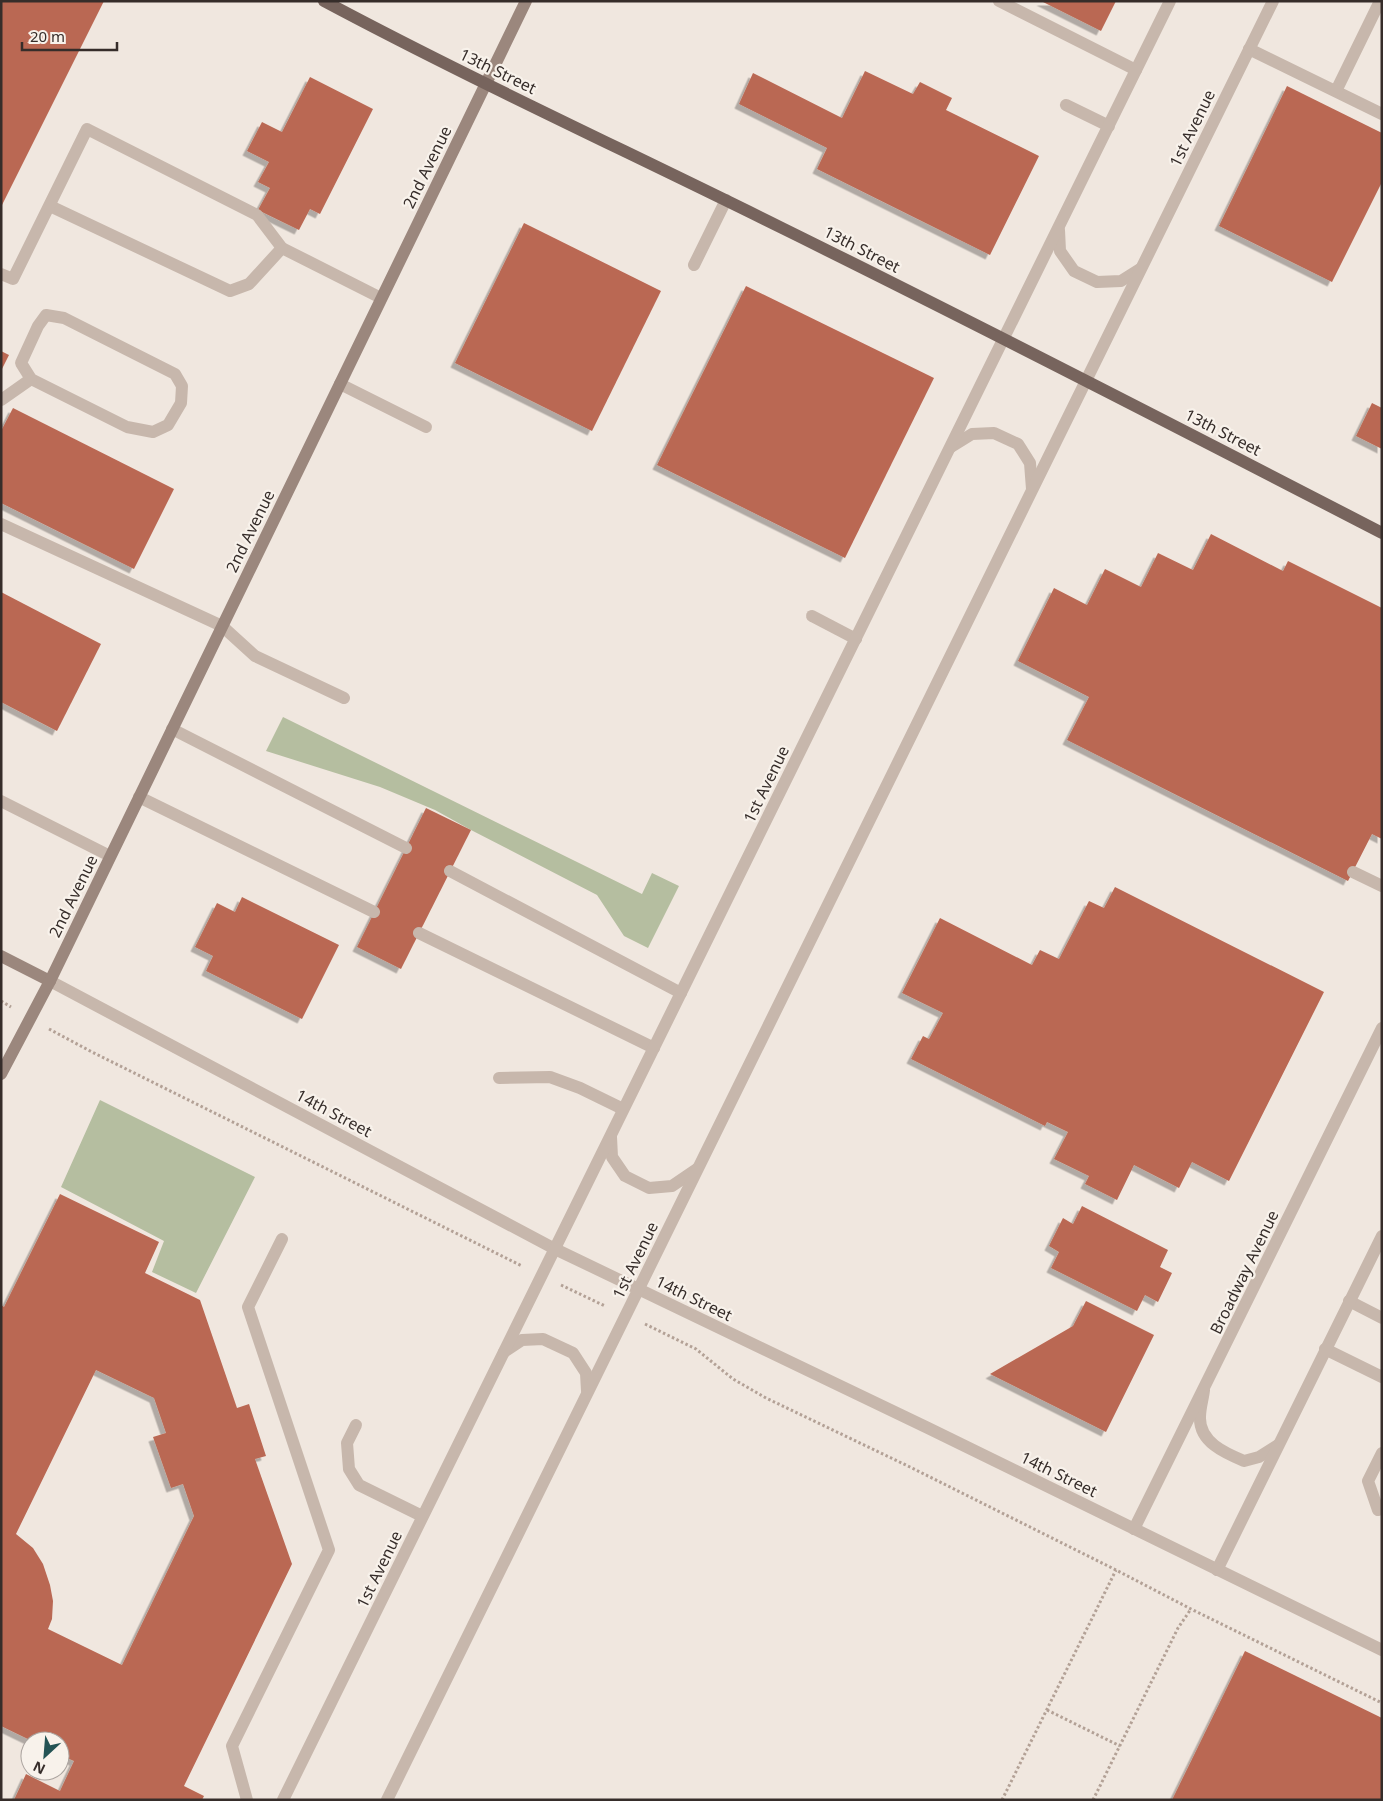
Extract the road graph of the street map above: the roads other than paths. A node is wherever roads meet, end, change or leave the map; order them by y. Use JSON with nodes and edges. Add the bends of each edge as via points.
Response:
{"nodes":[{"id":1,"x":999,"y":1,"type":"edge"},
{"id":2,"x":1170,"y":1,"type":"edge"},
{"id":3,"x":1272,"y":1,"type":"edge"},
{"id":4,"x":1380,"y":1,"type":"edge"},
{"id":5,"x":327,"y":2,"type":"edge"},
{"id":6,"x":525,"y":2,"type":"edge"},
{"id":7,"x":1249,"y":49,"type":"junction"},
{"id":8,"x":1136,"y":70,"type":"junction"},
{"id":9,"x":485,"y":84,"type":"junction"},
{"id":10,"x":1336,"y":91,"type":"junction"},
{"id":11,"x":1066,"y":105,"type":"dead end"},
{"id":12,"x":1382,"y":114,"type":"edge"},
{"id":13,"x":1109,"y":126,"type":"junction"},
{"id":14,"x":726,"y":200,"type":"junction"},
{"id":15,"x":50,"y":206,"type":"junction"},
{"id":16,"x":1059,"y":228,"type":"junction"},
{"id":17,"x":282,"y":248,"type":"junction"},
{"id":18,"x":694,"y":265,"type":"dead end"},
{"id":19,"x":1141,"y":268,"type":"junction"},
{"id":20,"x":1,"y":274,"type":"edge"},
{"id":21,"x":381,"y":298,"type":"junction"},
{"id":22,"x":1004,"y":338,"type":"junction"},
{"id":23,"x":31,"y":379,"type":"junction"},
{"id":24,"x":1086,"y":380,"type":"junction"},
{"id":25,"x":340,"y":384,"type":"junction"},
{"id":26,"x":1,"y":400,"type":"edge"},
{"id":27,"x":426,"y":426,"type":"dead end"},
{"id":28,"x":950,"y":448,"type":"junction"},
{"id":29,"x":1032,"y":489,"type":"junction"},
{"id":30,"x":1,"y":524,"type":"edge"},
{"id":31,"x":1382,"y":533,"type":"edge"},
{"id":32,"x":812,"y":616,"type":"dead end"},
{"id":33,"x":222,"y":626,"type":"junction"},
{"id":34,"x":856,"y":638,"type":"junction"},
{"id":35,"x":344,"y":698,"type":"dead end"},
{"id":36,"x":172,"y":729,"type":"junction"},
{"id":37,"x":139,"y":797,"type":"junction"},
{"id":38,"x":1,"y":801,"type":"edge"},
{"id":39,"x":406,"y":848,"type":"dead end"},
{"id":40,"x":110,"y":856,"type":"junction"},
{"id":41,"x":450,"y":871,"type":"dead end"},
{"id":42,"x":1353,"y":872,"type":"dead end"},
{"id":43,"x":1382,"y":886,"type":"edge"},
{"id":44,"x":374,"y":912,"type":"dead end"},
{"id":45,"x":419,"y":934,"type":"dead end"},
{"id":46,"x":1,"y":956,"type":"edge"},
{"id":47,"x":50,"y":981,"type":"junction"},
{"id":48,"x":681,"y":993,"type":"junction"},
{"id":49,"x":1382,"y":1028,"type":"edge"},
{"id":50,"x":654,"y":1048,"type":"junction"},
{"id":51,"x":1,"y":1074,"type":"edge"},
{"id":52,"x":499,"y":1078,"type":"dead end"},
{"id":53,"x":624,"y":1109,"type":"junction"},
{"id":54,"x":611,"y":1135,"type":"junction"},
{"id":55,"x":698,"y":1169,"type":"junction"},
{"id":56,"x":1382,"y":1236,"type":"edge"},
{"id":57,"x":282,"y":1239,"type":"dead end"},
{"id":58,"x":555,"y":1249,"type":"junction"},
{"id":59,"x":639,"y":1289,"type":"junction"},
{"id":60,"x":1349,"y":1301,"type":"junction"},
{"id":61,"x":1382,"y":1318,"type":"edge"},
{"id":62,"x":1325,"y":1349,"type":"junction"},
{"id":63,"x":504,"y":1352,"type":"junction"},
{"id":64,"x":1382,"y":1377,"type":"edge"},
{"id":65,"x":1204,"y":1390,"type":"junction"},
{"id":66,"x":588,"y":1393,"type":"junction"},
{"id":67,"x":356,"y":1425,"type":"dead end"},
{"id":68,"x":1278,"y":1445,"type":"junction"},
{"id":69,"x":1382,"y":1453,"type":"edge"},
{"id":70,"x":1378,"y":1510,"type":"dead end"},
{"id":71,"x":422,"y":1516,"type":"junction"},
{"id":72,"x":1134,"y":1530,"type":"junction"},
{"id":73,"x":1217,"y":1570,"type":"junction"},
{"id":74,"x":1382,"y":1650,"type":"edge"},
{"id":75,"x":247,"y":1800,"type":"edge"},
{"id":76,"x":283,"y":1800,"type":"edge"},
{"id":77,"x":387,"y":1800,"type":"edge"}],
"edges":[{"from":1,"to":8,"type":"street"},
{"from":2,"to":8,"type":"street","name":"1st Avenue"},
{"from":3,"to":7,"type":"street","name":"1st Avenue"},
{"from":4,"to":10,"type":"street"},
{"from":5,"to":9,"type":"main road","name":"13th Street"},
{"from":6,"to":9,"type":"main road","name":"2nd Avenue"},
{"from":7,"to":10,"type":"street"},
{"from":7,"to":19,"type":"street","name":"1st Avenue"},
{"from":8,"to":13,"type":"street","name":"1st Avenue"},
{"from":9,"to":14,"type":"main road","name":"13th Street"},
{"from":9,"to":21,"type":"main road","name":"2nd Avenue"},
{"from":10,"to":12,"type":"street"},
{"from":11,"to":13,"type":"street"},
{"from":13,"to":16,"type":"street","name":"1st Avenue"},
{"from":14,"to":18,"type":"street"},
{"from":14,"to":22,"type":"main road","name":"13th Street"},
{"from":15,"to":17,"type":"street","via":[[230,291],[249,284]]},
{"from":15,"to":17,"type":"street","via":[[86,129],[257,215]]},
{"from":15,"to":20,"type":"street","via":[[13,280]]},
{"from":16,"to":19,"type":"street","via":[[1060,250],[1074,272],[1096,282],[1122,281]]},
{"from":16,"to":22,"type":"street","name":"1st Avenue"},
{"from":17,"to":21,"type":"street"},
{"from":19,"to":24,"type":"street","name":"1st Avenue"},
{"from":21,"to":25,"type":"main road","name":"2nd Avenue"},
{"from":22,"to":24,"type":"main road","name":"13th Street"},
{"from":22,"to":28,"type":"street","name":"1st Avenue"},
{"from":23,"to":23,"type":"street","via":[[127,427],[153,432],[168,425],[181,403],[182,386],[175,374],[64,318],[46,315],[21,363]]},
{"from":23,"to":26,"type":"street"},
{"from":24,"to":29,"type":"street","name":"1st Avenue"},
{"from":24,"to":31,"type":"main road","name":"13th Street"},
{"from":25,"to":27,"type":"street"},
{"from":25,"to":33,"type":"main road","name":"2nd Avenue"},
{"from":28,"to":29,"type":"street","via":[[972,434],[994,433],[1018,444],[1030,463]]},
{"from":28,"to":34,"type":"street","name":"1st Avenue"},
{"from":29,"to":55,"type":"street","name":"1st Avenue"},
{"from":30,"to":33,"type":"street"},
{"from":32,"to":34,"type":"street"},
{"from":33,"to":35,"type":"street","via":[[255,656]]},
{"from":33,"to":36,"type":"main road","name":"2nd Avenue"},
{"from":34,"to":48,"type":"street","name":"1st Avenue"},
{"from":36,"to":37,"type":"main road","name":"2nd Avenue"},
{"from":36,"to":39,"type":"street"},
{"from":37,"to":40,"type":"main road","name":"2nd Avenue"},
{"from":37,"to":44,"type":"street"},
{"from":38,"to":40,"type":"street"},
{"from":40,"to":47,"type":"main road","name":"2nd Avenue"},
{"from":41,"to":48,"type":"street"},
{"from":42,"to":43,"type":"street"},
{"from":45,"to":50,"type":"street"},
{"from":46,"to":47,"type":"main road","name":"14th Street"},
{"from":47,"to":51,"type":"main road","name":"2nd Avenue"},
{"from":47,"to":58,"type":"street","name":"14th Street"},
{"from":48,"to":50,"type":"street","name":"1st Avenue"},
{"from":49,"to":65,"type":"street","name":"Broadway Avenue"},
{"from":50,"to":53,"type":"street","name":"1st Avenue"},
{"from":52,"to":53,"type":"street","via":[[550,1077]]},
{"from":53,"to":54,"type":"street","name":"1st Avenue"},
{"from":54,"to":55,"type":"street","via":[[612,1157],[625,1176],[648,1188],[672,1186]]},
{"from":54,"to":58,"type":"street","name":"1st Avenue"},
{"from":55,"to":59,"type":"street","name":"1st Avenue"},
{"from":56,"to":60,"type":"street"},
{"from":57,"to":75,"type":"street","via":[[248,1306],[329,1550],[232,1746]]},
{"from":58,"to":59,"type":"street","name":"14th Street"},
{"from":58,"to":63,"type":"street","name":"1st Avenue"},
{"from":59,"to":66,"type":"street","name":"1st Avenue"},
{"from":59,"to":72,"type":"street","name":"14th Street"},
{"from":60,"to":61,"type":"street"},
{"from":60,"to":62,"type":"street"},
{"from":62,"to":64,"type":"street"},
{"from":62,"to":68,"type":"street"},
{"from":63,"to":66,"type":"street","via":[[522,1340],[544,1339],[573,1353],[586,1373]]},
{"from":63,"to":71,"type":"street","name":"1st Avenue"},
{"from":65,"to":68,"type":"street","via":[[1200,1419],[1204,1434],[1214,1446],[1244,1461],[1259,1457]]},
{"from":65,"to":72,"type":"street","name":"Broadway Avenue"},
{"from":66,"to":77,"type":"street","name":"1st Avenue"},
{"from":67,"to":71,"type":"street","via":[[347,1443],[349,1470],[359,1485]]},
{"from":68,"to":73,"type":"street"},
{"from":69,"to":70,"type":"street","via":[[1368,1481]]},
{"from":71,"to":76,"type":"street","name":"1st Avenue"},
{"from":72,"to":73,"type":"street","name":"14th Street"},
{"from":73,"to":74,"type":"street","name":"14th Street"}]}
